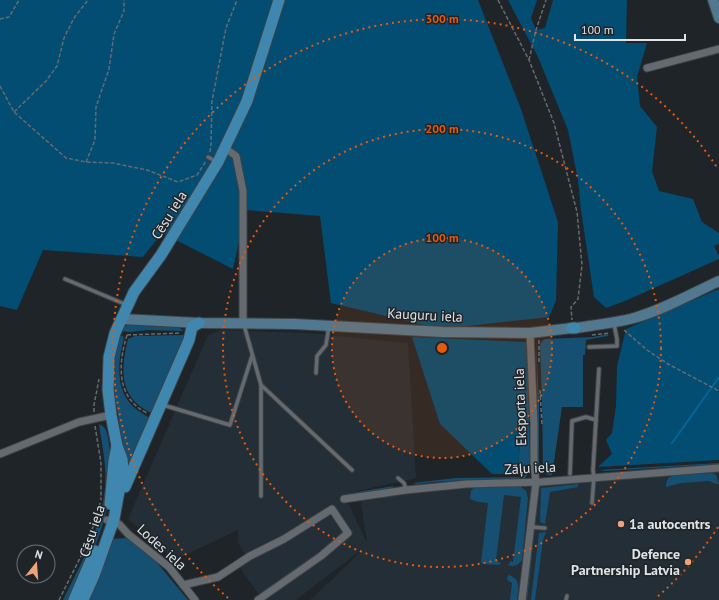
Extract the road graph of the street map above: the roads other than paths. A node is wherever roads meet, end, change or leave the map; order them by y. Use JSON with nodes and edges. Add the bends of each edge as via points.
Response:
{"nodes":[{"id":1,"x":279,"y":0,"type":"edge"},
{"id":2,"x":713,"y":0,"type":"edge"},
{"id":3,"x":719,"y":18,"type":"edge"},
{"id":4,"x":719,"y":49,"type":"edge"},
{"id":5,"x":647,"y":68,"type":"dead end"},
{"id":6,"x":225,"y":148,"type":"junction"},
{"id":7,"x":208,"y":157,"type":"road end"},
{"id":8,"x":218,"y":162,"type":"junction"},
{"id":9,"x":65,"y":279,"type":"dead end"},
{"id":10,"x":719,"y":281,"type":"edge"},
{"id":11,"x":128,"y":305,"type":"junction"},
{"id":12,"x":122,"y":319,"type":"junction"},
{"id":13,"x":243,"y":322,"type":"junction"},
{"id":14,"x":199,"y":323,"type":"junction"},
{"id":15,"x":614,"y":323,"type":"junction"},
{"id":16,"x":329,"y":325,"type":"junction"},
{"id":17,"x":530,"y":333,"type":"junction"},
{"id":18,"x":589,"y":347,"type":"dead end"},
{"id":19,"x":253,"y":355,"type":"junction"},
{"id":20,"x":600,"y":369,"type":"dead end"},
{"id":21,"x":316,"y":373,"type":"dead end"},
{"id":22,"x":261,"y":385,"type":"junction"},
{"id":23,"x":161,"y":404,"type":"junction"},
{"id":24,"x":111,"y":415,"type":"junction"},
{"id":25,"x":596,"y":420,"type":"junction"},
{"id":26,"x":118,"y":446,"type":"junction"},
{"id":27,"x":0,"y":454,"type":"edge"},
{"id":28,"x":719,"y":468,"type":"edge"},
{"id":29,"x":352,"y":470,"type":"dead end"},
{"id":30,"x":570,"y":474,"type":"dead end"},
{"id":31,"x":594,"y":477,"type":"junction"},
{"id":32,"x":398,"y":478,"type":"dead end"},
{"id":33,"x":536,"y":482,"type":"junction"},
{"id":34,"x":406,"y":490,"type":"junction"},
{"id":35,"x":261,"y":496,"type":"dead end"},
{"id":36,"x":344,"y":499,"type":"dead end"},
{"id":37,"x":592,"y":503,"type":"dead end"},
{"id":38,"x":116,"y":506,"type":"junction"},
{"id":39,"x":110,"y":521,"type":"junction"},
{"id":40,"x":531,"y":527,"type":"junction"},
{"id":41,"x":545,"y":528,"type":"dead end"},
{"id":42,"x":184,"y":586,"type":"junction"},
{"id":43,"x":74,"y":600,"type":"edge"},
{"id":44,"x":83,"y":600,"type":"edge"},
{"id":45,"x":195,"y":600,"type":"edge"},
{"id":46,"x":258,"y":600,"type":"edge"},
{"id":47,"x":522,"y":600,"type":"edge"}],
"edges":[{"from":1,"to":6,"type":"main road","name":"Cēsu iela","via":[[247,101]]},
{"from":2,"to":3,"type":"main road"},
{"from":4,"to":5,"type":"street"},
{"from":6,"to":8,"type":"main road","name":"Cēsu iela"},
{"from":6,"to":13,"type":"street","via":[[236,156],[244,191]]},
{"from":7,"to":8,"type":"lane"},
{"from":8,"to":11,"type":"main road","name":"Cēsu iela"},
{"from":9,"to":11,"type":"lane"},
{"from":10,"to":15,"type":"main road","name":"Kauguru iela","via":[[676,302],[635,318]]},
{"from":11,"to":12,"type":"main road","name":"Cēsu iela"},
{"from":12,"to":14,"type":"main road","name":"Kauguru iela"},
{"from":12,"to":24,"type":"main road","name":"Cēsu iela","via":[[115,333],[109,357],[108,390]]},
{"from":13,"to":14,"type":"main road","name":"Kauguru iela"},
{"from":13,"to":16,"type":"main road","name":"Kauguru iela"},
{"from":13,"to":19,"type":"lane"},
{"from":14,"to":23,"type":"main road","via":[[192,327],[190,340]]},
{"from":15,"to":17,"type":"main road","name":"Kauguru iela"},
{"from":15,"to":18,"type":"lane","via":[[617,346]]},
{"from":16,"to":17,"type":"main road","name":"Kauguru iela","via":[[443,332]]},
{"from":16,"to":21,"type":"lane","via":[[326,345],[317,356]]},
{"from":17,"to":33,"type":"street","name":"Eksporta iela"},
{"from":19,"to":22,"type":"lane"},
{"from":19,"to":23,"type":"lane","via":[[230,425]]},
{"from":20,"to":25,"type":"lane"},
{"from":22,"to":29,"type":"lane"},
{"from":22,"to":35,"type":"lane"},
{"from":23,"to":38,"type":"main road"},
{"from":24,"to":26,"type":"main road","name":"Cēsu iela"},
{"from":24,"to":27,"type":"street","via":[[79,422]]},
{"from":25,"to":30,"type":"lane","via":[[586,417],[572,421]]},
{"from":25,"to":31,"type":"lane"},
{"from":26,"to":38,"type":"main road","name":"Cēsu iela","via":[[123,469]]},
{"from":26,"to":39,"type":"main road","name":"Cēsu iela","via":[[114,461]]},
{"from":28,"to":31,"type":"street","name":"Zāļu iela"},
{"from":31,"to":33,"type":"street","name":"Zāļu iela"},
{"from":31,"to":37,"type":"lane"},
{"from":32,"to":34,"type":"lane","via":[[404,483]]},
{"from":33,"to":34,"type":"street","name":"Zāļu iela","via":[[467,484]]},
{"from":33,"to":40,"type":"street","name":"Eksporta iela"},
{"from":34,"to":36,"type":"street","name":"Zāļu iela"},
{"from":38,"to":39,"type":"main road","name":"Cēsu iela"},
{"from":39,"to":42,"type":"street","name":"Lodes iela","via":[[119,524],[169,567]]},
{"from":39,"to":43,"type":"main road","name":"Cēsu iela"},
{"from":39,"to":44,"type":"main road","name":"Cēsu iela"},
{"from":40,"to":41,"type":"lane"},
{"from":40,"to":47,"type":"street","name":"Eksporta iela"},
{"from":42,"to":45,"type":"street","name":"Lodes iela"},
{"from":42,"to":46,"type":"street","via":[[218,577],[332,509],[348,533],[321,556]]}]}
